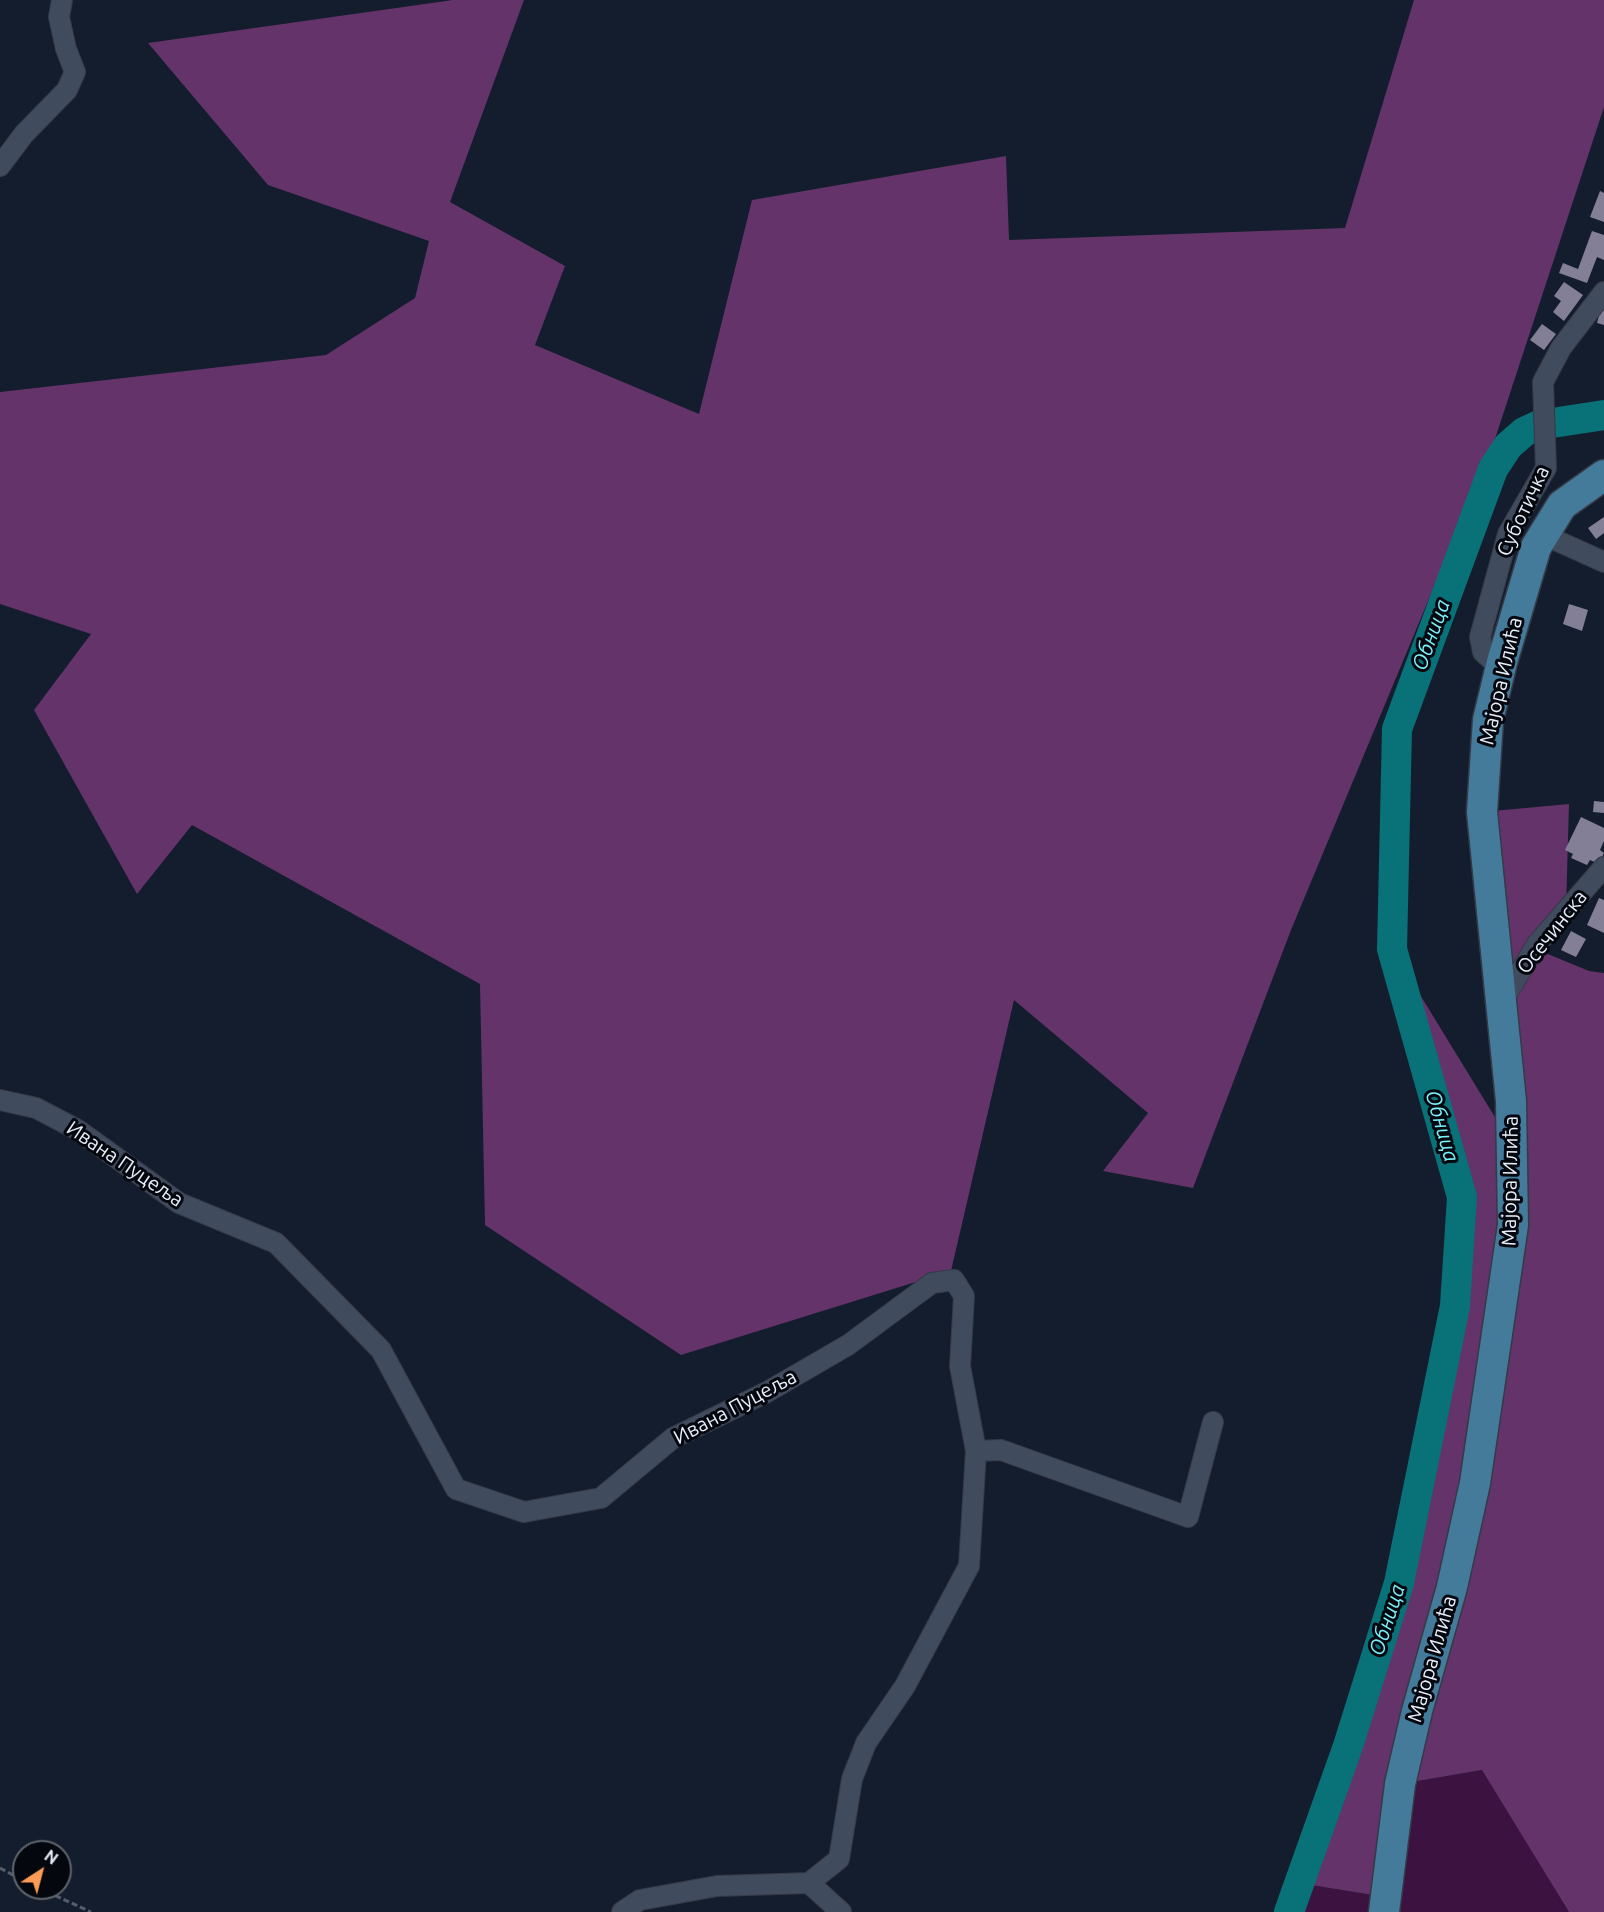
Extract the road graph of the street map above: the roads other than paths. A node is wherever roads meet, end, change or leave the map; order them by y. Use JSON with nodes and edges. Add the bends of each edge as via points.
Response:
{"nodes":[{"id":1,"x":62,"y":0,"type":"edge"},
{"id":2,"x":0,"y":166,"type":"edge"},
{"id":3,"x":1604,"y":291,"type":"edge"},
{"id":4,"x":1604,"y":475,"type":"edge"},
{"id":5,"x":1542,"y":534,"type":"junction"},
{"id":6,"x":1604,"y":561,"type":"edge"},
{"id":7,"x":1502,"y":662,"type":"junction"},
{"id":8,"x":1604,"y":867,"type":"edge"},
{"id":9,"x":1500,"y":997,"type":"junction"},
{"id":10,"x":0,"y":1100,"type":"edge"},
{"id":11,"x":1213,"y":1422,"type":"dead end"},
{"id":12,"x":976,"y":1451,"type":"junction"},
{"id":13,"x":809,"y":1883,"type":"junction"},
{"id":14,"x":622,"y":1912,"type":"edge"},
{"id":15,"x":842,"y":1912,"type":"edge"},
{"id":16,"x":1384,"y":1912,"type":"edge"}],
"edges":[{"from":1,"to":2,"type":"street","via":[[59,17],[75,72],[67,90],[24,134]]},
{"from":3,"to":7,"type":"street","name":"Суботичка","via":[[1553,360],[1544,382],[1547,456],[1543,477],[1515,520],[1503,548],[1480,638],[1484,652],[1494,662]]},
{"from":4,"to":5,"type":"main road","name":"Мајора Илића","via":[[1562,505]]},
{"from":5,"to":6,"type":"street"},
{"from":5,"to":7,"type":"main road","name":"Мајора Илића","via":[[1524,581]]},
{"from":7,"to":9,"type":"main road","name":"Мајора Илића","via":[[1488,720],[1482,812]]},
{"from":8,"to":9,"type":"street","name":"Осечинска","via":[[1537,944],[1508,992]]},
{"from":9,"to":16,"type":"main road","name":"Мајора Илића","via":[[1513,1147],[1509,1263],[1475,1483],[1400,1784]]},
{"from":10,"to":12,"type":"street","name":"Ивана Пуцеља","via":[[36,1108],[78,1130],[179,1203],[276,1243],[381,1350],[456,1489],[525,1512],[601,1498],[673,1438],[767,1392],[848,1345],[932,1283],[954,1280],[964,1296],[960,1365]]},
{"from":11,"to":12,"type":"street","via":[[1188,1517],[1001,1450]]},
{"from":12,"to":13,"type":"street","name":"Ивана Пуцеља","via":[[969,1566],[905,1686],[866,1743],[852,1779],[839,1859]]},
{"from":13,"to":14,"type":"street","via":[[717,1886],[640,1900]]},
{"from":13,"to":15,"type":"street"}]}
